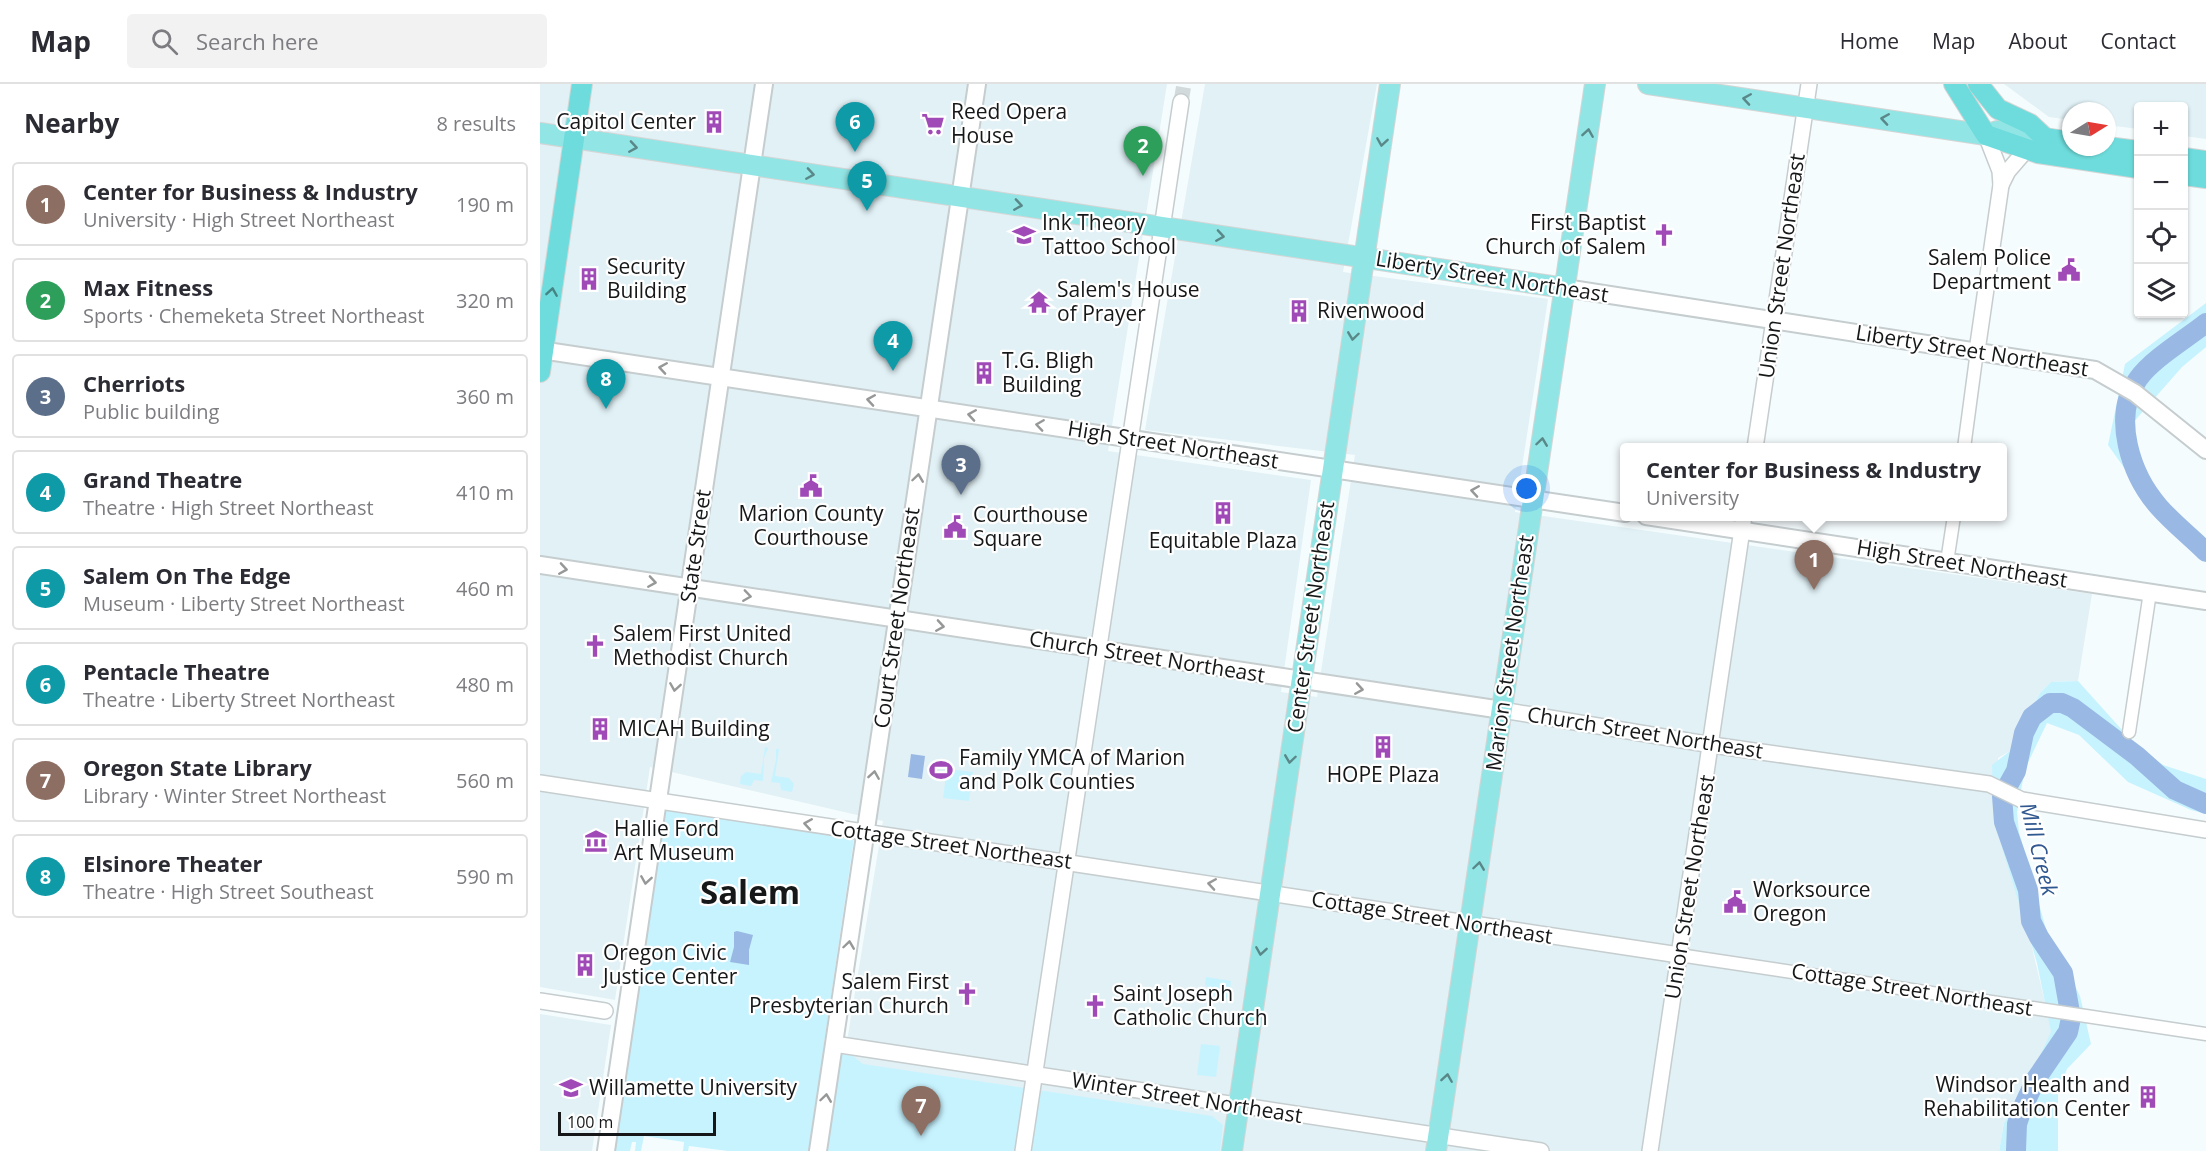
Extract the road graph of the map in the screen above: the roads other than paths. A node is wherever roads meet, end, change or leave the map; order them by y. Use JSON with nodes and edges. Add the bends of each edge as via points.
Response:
{"nodes":[{"id":1,"x":582,"y":84,"type":"edge"},
{"id":2,"x":764,"y":84,"type":"edge"},
{"id":3,"x":977,"y":84,"type":"edge"},
{"id":4,"x":1390,"y":84,"type":"edge"},
{"id":5,"x":1595,"y":84,"type":"edge"},
{"id":6,"x":1648,"y":84,"type":"edge"},
{"id":7,"x":1809,"y":84,"type":"edge"},
{"id":8,"x":1954,"y":84,"type":"edge"},
{"id":9,"x":1978,"y":84,"type":"edge"},
{"id":10,"x":1181,"y":102,"type":"tunnel mouth"},
{"id":11,"x":1805,"y":107,"type":"junction"},
{"id":12,"x":540,"y":134,"type":"edge"},
{"id":13,"x":1986,"y":135,"type":"junction"},
{"id":14,"x":2045,"y":138,"type":"junction"},
{"id":15,"x":575,"y":139,"type":"junction"},
{"id":16,"x":2062,"y":141,"type":"edge"},
{"id":17,"x":2116,"y":148,"type":"edge"},
{"id":18,"x":2027,"y":149,"type":"junction"},
{"id":19,"x":2134,"y":151,"type":"edge"},
{"id":20,"x":2188,"y":159,"type":"edge"},
{"id":21,"x":2206,"y":161,"type":"edge"},
{"id":22,"x":752,"y":166,"type":"junction"},
{"id":23,"x":2134,"y":167,"type":"edge"},
{"id":24,"x":2188,"y":176,"type":"edge"},
{"id":25,"x":2206,"y":178,"type":"edge"},
{"id":26,"x":2001,"y":185,"type":"junction"},
{"id":27,"x":960,"y":197,"type":"junction"},
{"id":28,"x":1162,"y":227,"type":"junction"},
{"id":29,"x":1364,"y":258,"type":"junction"},
{"id":30,"x":1565,"y":288,"type":"junction"},
{"id":31,"x":1774,"y":320,"type":"junction"},
{"id":32,"x":542,"y":350,"type":"edge"},
{"id":33,"x":1977,"y":351,"type":"junction"},
{"id":34,"x":934,"y":368,"type":"junction"},
{"id":35,"x":540,"y":372,"type":"edge"},
{"id":36,"x":721,"y":377,"type":"junction"},
{"id":37,"x":907,"y":405,"type":"junction"},
{"id":38,"x":928,"y":408,"type":"junction"},
{"id":39,"x":1131,"y":439,"type":"junction"},
{"id":40,"x":1756,"y":443,"type":"edge"},
{"id":41,"x":1965,"y":443,"type":"edge"},
{"id":42,"x":2206,"y":450,"type":"edge"},
{"id":43,"x":1333,"y":469,"type":"junction"},
{"id":44,"x":1533,"y":499,"type":"junction"},
{"id":45,"x":1620,"y":512,"type":"edge"},
{"id":46,"x":1707,"y":521,"type":"edge"},
{"id":47,"x":1953,"y":521,"type":"edge"},
{"id":48,"x":1743,"y":524,"type":"edge"},
{"id":49,"x":1947,"y":562,"type":"junction"},
{"id":50,"x":540,"y":565,"type":"edge"},
{"id":51,"x":689,"y":588,"type":"junction"},
{"id":52,"x":2150,"y":592,"type":"junction"},
{"id":53,"x":2206,"y":601,"type":"edge"},
{"id":54,"x":897,"y":619,"type":"junction"},
{"id":55,"x":1100,"y":650,"type":"junction"},
{"id":56,"x":1302,"y":680,"type":"junction"},
{"id":57,"x":1502,"y":710,"type":"junction"},
{"id":58,"x":2129,"y":732,"type":"dead end"},
{"id":59,"x":1712,"y":745,"type":"junction"},
{"id":60,"x":540,"y":783,"type":"edge"},
{"id":61,"x":658,"y":801,"type":"junction"},
{"id":62,"x":2206,"y":830,"type":"edge"},
{"id":63,"x":866,"y":833,"type":"junction"},
{"id":64,"x":1068,"y":863,"type":"junction"},
{"id":65,"x":1270,"y":893,"type":"junction"},
{"id":66,"x":1470,"y":923,"type":"junction"},
{"id":67,"x":1679,"y":955,"type":"junction"},
{"id":68,"x":540,"y":1001,"type":"edge"},
{"id":69,"x":605,"y":1011,"type":"joint"},
{"id":70,"x":626,"y":1014,"type":"junction"},
{"id":71,"x":2206,"y":1034,"type":"edge"},
{"id":72,"x":834,"y":1044,"type":"junction"},
{"id":73,"x":1034,"y":1075,"type":"junction"},
{"id":74,"x":1238,"y":1106,"type":"junction"},
{"id":75,"x":1438,"y":1143,"type":"edge"},
{"id":76,"x":606,"y":1151,"type":"edge"},
{"id":77,"x":818,"y":1151,"type":"edge"},
{"id":78,"x":1023,"y":1151,"type":"edge"},
{"id":79,"x":1232,"y":1151,"type":"edge"},
{"id":80,"x":1541,"y":1151,"type":"edge"},
{"id":81,"x":1650,"y":1151,"type":"edge"}],
"edges":[{"from":1,"to":15,"type":"highway"},
{"from":2,"to":22,"type":"main road","name":"State Street"},
{"from":3,"to":27,"type":"main road","name":"Court Street Northeast"},
{"from":4,"to":29,"type":"main road","name":"Center Street Northeast","one_way":true},
{"from":30,"to":5,"type":"main road","name":"Marion Street Northeast","one_way":true},
{"from":11,"to":6,"type":"main road","one_way":true},
{"from":7,"to":11,"type":"street","name":"Union Street Northeast"},
{"from":8,"to":13,"type":"highway"},
{"from":9,"to":14,"type":"highway","via":[[1998,110],[2030,124]]},
{"from":10,"to":28,"type":"street"},
{"from":13,"to":11,"type":"main road","one_way":true},
{"from":11,"to":31,"type":"street","name":"Union Street Northeast"},
{"from":12,"to":15,"type":"main road","name":"Liberty Street Northeast"},
{"from":13,"to":14,"type":"main road","via":[[1997,131]]},
{"from":13,"to":18,"type":"highway"},
{"from":13,"to":26,"type":"street","via":[[2000,171]]},
{"from":14,"to":16,"type":"highway"},
{"from":15,"to":22,"type":"main road","name":"Liberty Street Northeast","one_way":true},
{"from":32,"to":15,"type":"highway","one_way":true},
{"from":17,"to":19,"type":"highway"},
{"from":18,"to":23,"type":"highway"},
{"from":18,"to":26,"type":"street"},
{"from":20,"to":21,"type":"highway"},
{"from":22,"to":27,"type":"main road","name":"Liberty Street Northeast","one_way":true},
{"from":22,"to":36,"type":"main road","name":"State Street"},
{"from":24,"to":25,"type":"highway"},
{"from":26,"to":33,"type":"street"},
{"from":27,"to":28,"type":"main road","name":"Liberty Street Northeast","one_way":true},
{"from":27,"to":34,"type":"main road","name":"Court Street Northeast"},
{"from":28,"to":29,"type":"main road","name":"Liberty Street Northeast","one_way":true},
{"from":28,"to":39,"type":"street"},
{"from":29,"to":30,"type":"main road","name":"Liberty Street Northeast"},
{"from":29,"to":43,"type":"main road","name":"Center Street Northeast","one_way":true},
{"from":30,"to":31,"type":"main road","name":"Liberty Street Northeast"},
{"from":44,"to":30,"type":"main road","name":"Marion Street Northeast","one_way":true},
{"from":31,"to":33,"type":"main road","name":"Liberty Street Northeast"},
{"from":31,"to":40,"type":"street","name":"Union Street Northeast"},
{"from":32,"to":35,"type":"highway"},
{"from":36,"to":32,"type":"main road","name":"High Street Northeast","one_way":true},
{"from":33,"to":41,"type":"street"},
{"from":33,"to":42,"type":"main road","name":"Liberty Street Northeast","via":[[2095,370],[2150,404]]},
{"from":34,"to":37,"type":"main road"},
{"from":34,"to":38,"type":"main road","name":"Court Street Northeast"},
{"from":37,"to":36,"type":"main road","name":"High Street Northeast","one_way":true},
{"from":36,"to":51,"type":"main road","name":"State Street"},
{"from":37,"to":38,"type":"main road","name":"High Street Northeast"},
{"from":39,"to":38,"type":"main road","name":"High Street Northeast","one_way":true},
{"from":54,"to":38,"type":"main road","name":"Court Street Northeast","one_way":true},
{"from":39,"to":43,"type":"main road","name":"High Street Northeast"},
{"from":39,"to":55,"type":"street"},
{"from":44,"to":43,"type":"main road","name":"High Street Northeast","one_way":true},
{"from":43,"to":56,"type":"main road","name":"Center Street Northeast"},
{"from":44,"to":45,"type":"main road","name":"High Street Northeast"},
{"from":44,"to":57,"type":"main road","name":"Marion Street Northeast"},
{"from":46,"to":48,"type":"main road","name":"High Street Northeast"},
{"from":47,"to":49,"type":"street"},
{"from":48,"to":49,"type":"main road","name":"High Street Northeast"},
{"from":48,"to":59,"type":"street","name":"Union Street Northeast"},
{"from":49,"to":52,"type":"main road","name":"High Street Northeast"},
{"from":50,"to":51,"type":"main road","name":"Church Street Northeast","one_way":true},
{"from":51,"to":54,"type":"main road","name":"Church Street Northeast","one_way":true},
{"from":51,"to":61,"type":"main road","name":"State Street","one_way":true},
{"from":52,"to":53,"type":"main road","name":"High Street Northeast"},
{"from":52,"to":58,"type":"street"},
{"from":54,"to":55,"type":"main road","name":"Church Street Northeast","one_way":true},
{"from":63,"to":54,"type":"main road","name":"Court Street Northeast","one_way":true},
{"from":55,"to":56,"type":"main road","name":"Church Street Northeast"},
{"from":55,"to":64,"type":"street"},
{"from":56,"to":57,"type":"main road","name":"Church Street Northeast","one_way":true},
{"from":56,"to":65,"type":"main road","name":"Center Street Northeast","one_way":true},
{"from":57,"to":59,"type":"street","name":"Church Street Northeast"},
{"from":66,"to":57,"type":"main road","name":"Marion Street Northeast","one_way":true},
{"from":59,"to":62,"type":"street","name":"Church Street Northeast","via":[[1989,784],[2022,800]]},
{"from":59,"to":67,"type":"street","name":"Union Street Northeast"},
{"from":60,"to":61,"type":"street","name":"Cottage Street Northeast"},
{"from":63,"to":61,"type":"street","name":"Cottage Street Northeast","one_way":true},
{"from":61,"to":70,"type":"main road","name":"State Street","one_way":true},
{"from":63,"to":64,"type":"street","name":"Cottage Street Northeast"},
{"from":72,"to":63,"type":"main road","name":"Court Street Northeast","one_way":true},
{"from":65,"to":64,"type":"street","name":"Cottage Street Northeast","one_way":true},
{"from":64,"to":73,"type":"street"},
{"from":65,"to":66,"type":"street","name":"Cottage Street Northeast"},
{"from":65,"to":74,"type":"main road","name":"Center Street Northeast","one_way":true},
{"from":66,"to":67,"type":"street","name":"Cottage Street Northeast"},
{"from":75,"to":66,"type":"main road","name":"Marion Street Northeast","one_way":true},
{"from":67,"to":71,"type":"street","name":"Cottage Street Northeast"},
{"from":67,"to":81,"type":"street","name":"Union Street Northeast"},
{"from":68,"to":69,"type":"street"},
{"from":69,"to":70,"type":"street"},
{"from":70,"to":76,"type":"main road","name":"State Street"},
{"from":72,"to":73,"type":"street","name":"Winter Street Northeast"},
{"from":77,"to":72,"type":"main road","name":"Court Street Northeast","one_way":true},
{"from":73,"to":74,"type":"street","name":"Winter Street Northeast"},
{"from":73,"to":78,"type":"street"},
{"from":74,"to":75,"type":"street","name":"Winter Street Northeast"},
{"from":74,"to":79,"type":"main road","name":"Center Street Northeast"},
{"from":75,"to":80,"type":"street","name":"Winter Street Northeast"}]}
